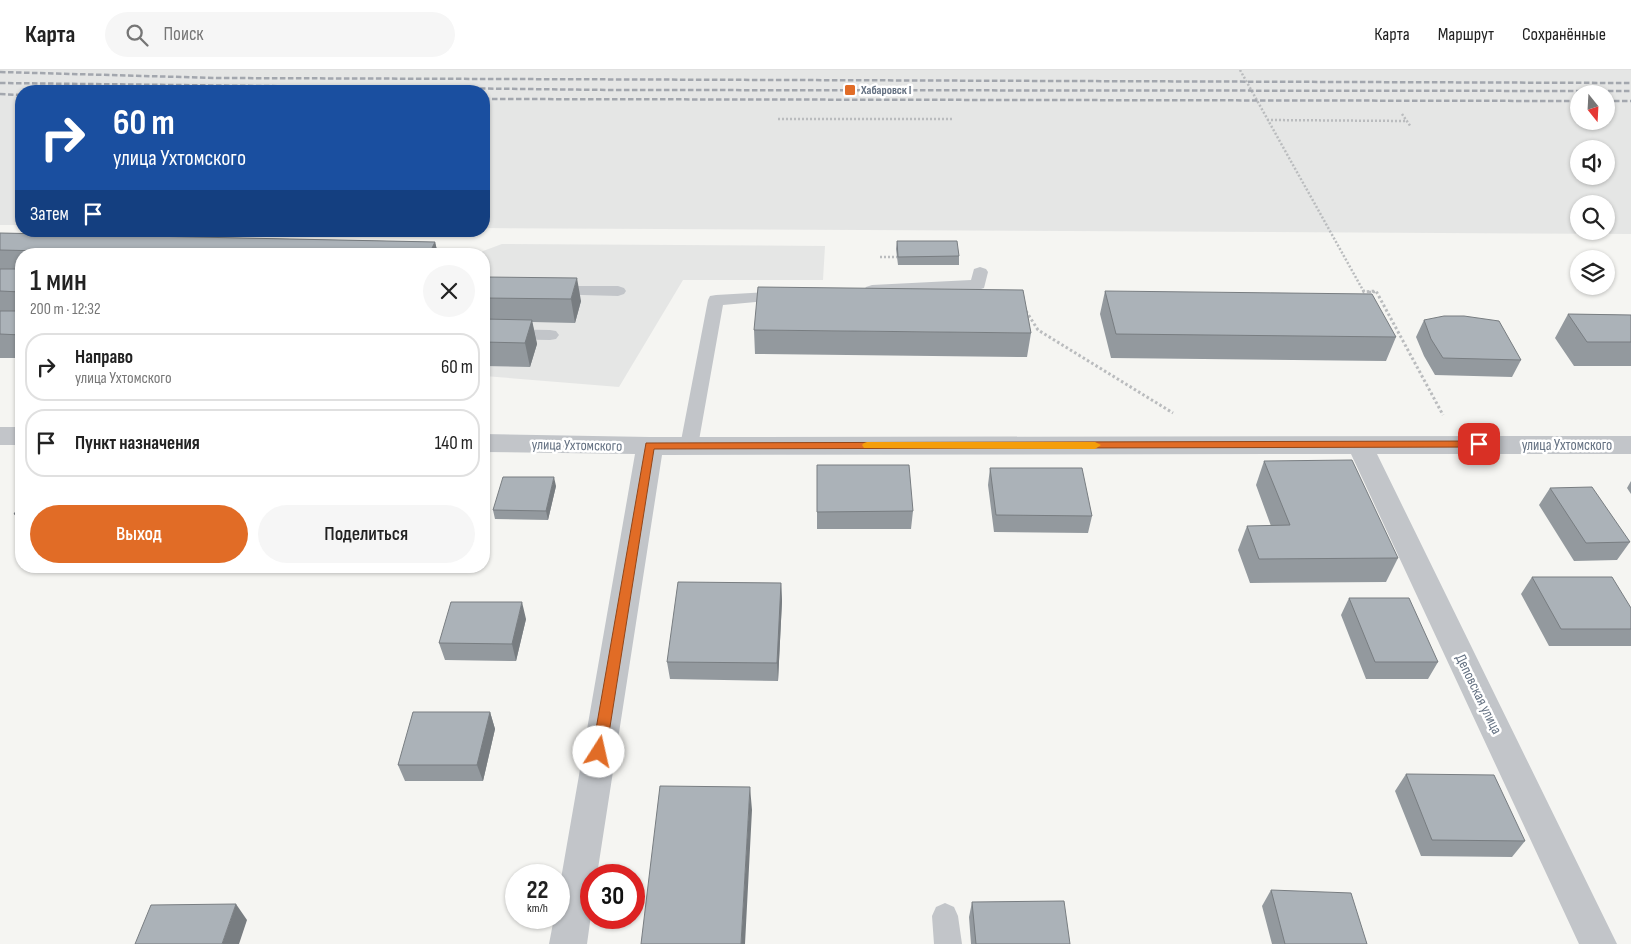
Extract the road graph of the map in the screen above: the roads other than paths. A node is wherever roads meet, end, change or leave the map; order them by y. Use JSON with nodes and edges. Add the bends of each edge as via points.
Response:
{"nodes":[{"id":1,"x":979,"y":278,"type":"road end"},
{"id":2,"x":541,"y":290,"type":"edge"},
{"id":3,"x":618,"y":291,"type":"dead end"},
{"id":4,"x":854,"y":291,"type":"edge"},
{"id":5,"x":795,"y":295,"type":"edge"},
{"id":6,"x":490,"y":334,"type":"edge"},
{"id":7,"x":550,"y":336,"type":"dead end"},
{"id":8,"x":0,"y":436,"type":"edge"},
{"id":9,"x":15,"y":436,"type":"edge"},
{"id":10,"x":490,"y":443,"type":"edge"},
{"id":11,"x":1360,"y":445,"type":"junction"},
{"id":12,"x":1631,"y":445,"type":"edge"},
{"id":13,"x":650,"y":446,"type":"junction"},
{"id":14,"x":688,"y":446,"type":"junction"},
{"id":15,"x":945,"y":916,"type":"dead end"},
{"id":16,"x":568,"y":944,"type":"edge"},
{"id":17,"x":948,"y":944,"type":"edge"},
{"id":18,"x":1598,"y":944,"type":"edge"}],
"edges":[{"from":1,"to":4,"type":"lane"},
{"from":2,"to":3,"type":"lane"},
{"from":5,"to":14,"type":"lane","via":[[716,300]]},
{"from":6,"to":7,"type":"lane"},
{"from":8,"to":9,"type":"street"},
{"from":10,"to":13,"type":"street","name":"улица Ухтомского"},
{"from":11,"to":12,"type":"street","name":"улица Ухтомского"},
{"from":11,"to":14,"type":"street","name":"улица Ухтомского"},
{"from":11,"to":18,"type":"street","name":"Деповская улица"},
{"from":13,"to":14,"type":"street","name":"улица Ухтомского"},
{"from":13,"to":16,"type":"street"},
{"from":15,"to":17,"type":"lane"}]}
